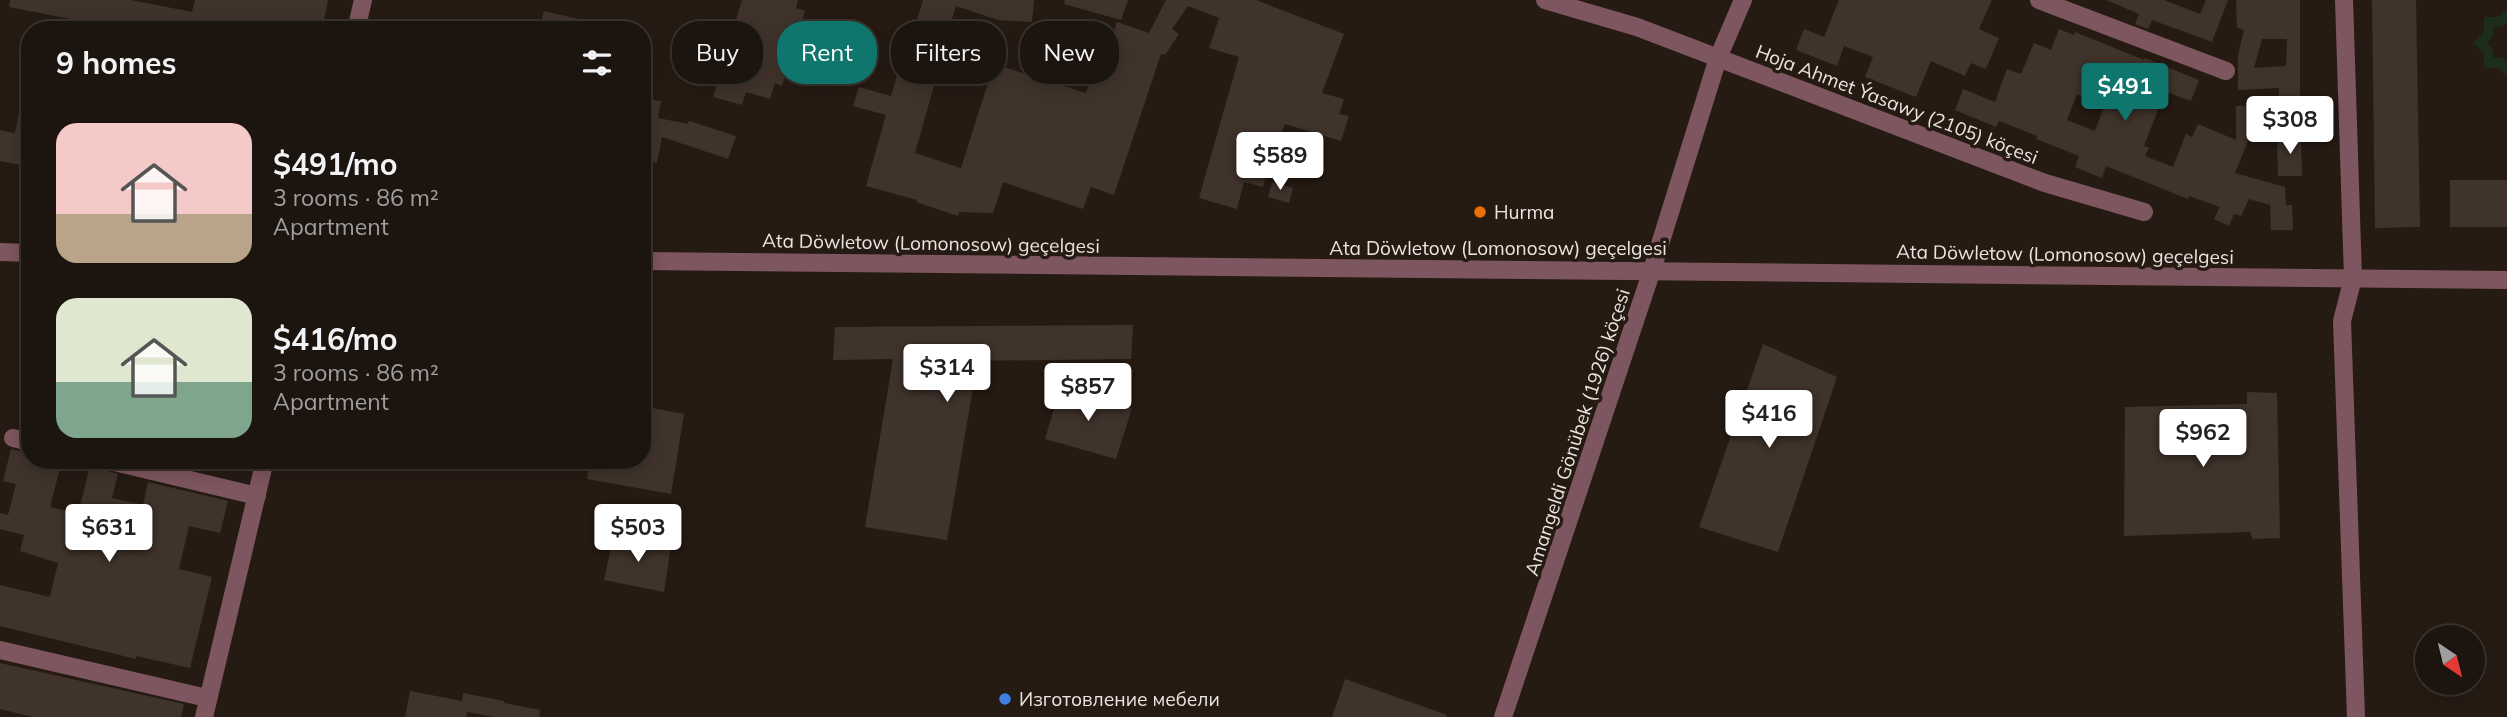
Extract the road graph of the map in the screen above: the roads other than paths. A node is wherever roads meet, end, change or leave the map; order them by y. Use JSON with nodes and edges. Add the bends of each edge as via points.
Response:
{"nodes":[{"id":1,"x":363,"y":0,"type":"edge"},
{"id":2,"x":1545,"y":0,"type":"edge"},
{"id":3,"x":1591,"y":0,"type":"edge"},
{"id":4,"x":1743,"y":0,"type":"edge"},
{"id":5,"x":2039,"y":0,"type":"edge"},
{"id":6,"x":2344,"y":0,"type":"edge"},
{"id":7,"x":358,"y":21,"type":"edge"},
{"id":8,"x":1637,"y":27,"type":"junction"},
{"id":9,"x":1718,"y":58,"type":"junction"},
{"id":10,"x":2227,"y":71,"type":"dead end"},
{"id":11,"x":2144,"y":212,"type":"dead end"},
{"id":12,"x":0,"y":252,"type":"edge"},
{"id":13,"x":21,"y":253,"type":"edge"},
{"id":14,"x":651,"y":261,"type":"edge"},
{"id":15,"x":1652,"y":270,"type":"junction"},
{"id":16,"x":2353,"y":278,"type":"junction"},
{"id":17,"x":2507,"y":280,"type":"edge"},
{"id":18,"x":144,"y":469,"type":"edge"},
{"id":19,"x":263,"y":469,"type":"edge"},
{"id":20,"x":257,"y":496,"type":"junction"},
{"id":21,"x":0,"y":650,"type":"edge"},
{"id":22,"x":208,"y":698,"type":"junction"},
{"id":23,"x":204,"y":717,"type":"edge"},
{"id":24,"x":1503,"y":717,"type":"edge"},
{"id":25,"x":2356,"y":717,"type":"edge"}],
"edges":[{"from":1,"to":7,"type":"street"},
{"from":2,"to":8,"type":"street","name":"Hoja Ahmet Ýasawy (2105) köçesi"},
{"from":3,"to":8,"type":"street","name":"Hoja Ahmet Ýasawy (2105) köçesi"},
{"from":4,"to":9,"type":"street","name":"Amangeldi Gönübek (1926) köçesi"},
{"from":5,"to":10,"type":"street"},
{"from":6,"to":16,"type":"street"},
{"from":8,"to":9,"type":"street","name":"Hoja Ahmet Ýasawy (2105) köçesi"},
{"from":9,"to":11,"type":"street","name":"Hoja Ahmet Ýasawy (2105) köçesi","via":[[2045,183]]},
{"from":9,"to":15,"type":"street","name":"Amangeldi Gönübek (1926) köçesi"},
{"from":12,"to":13,"type":"street"},
{"from":14,"to":15,"type":"street","name":"Ata Döwletow (Lomonosow) geçelgesi"},
{"from":15,"to":16,"type":"street","name":"Ata Döwletow (Lomonosow) geçelgesi"},
{"from":15,"to":24,"type":"street","name":"Amangeldi Gönübek (1926) köçesi"},
{"from":16,"to":17,"type":"street"},
{"from":16,"to":25,"type":"street","via":[[2342,321]]},
{"from":18,"to":20,"type":"street"},
{"from":19,"to":20,"type":"street"},
{"from":20,"to":22,"type":"street"},
{"from":21,"to":22,"type":"street"},
{"from":22,"to":23,"type":"street"}]}
